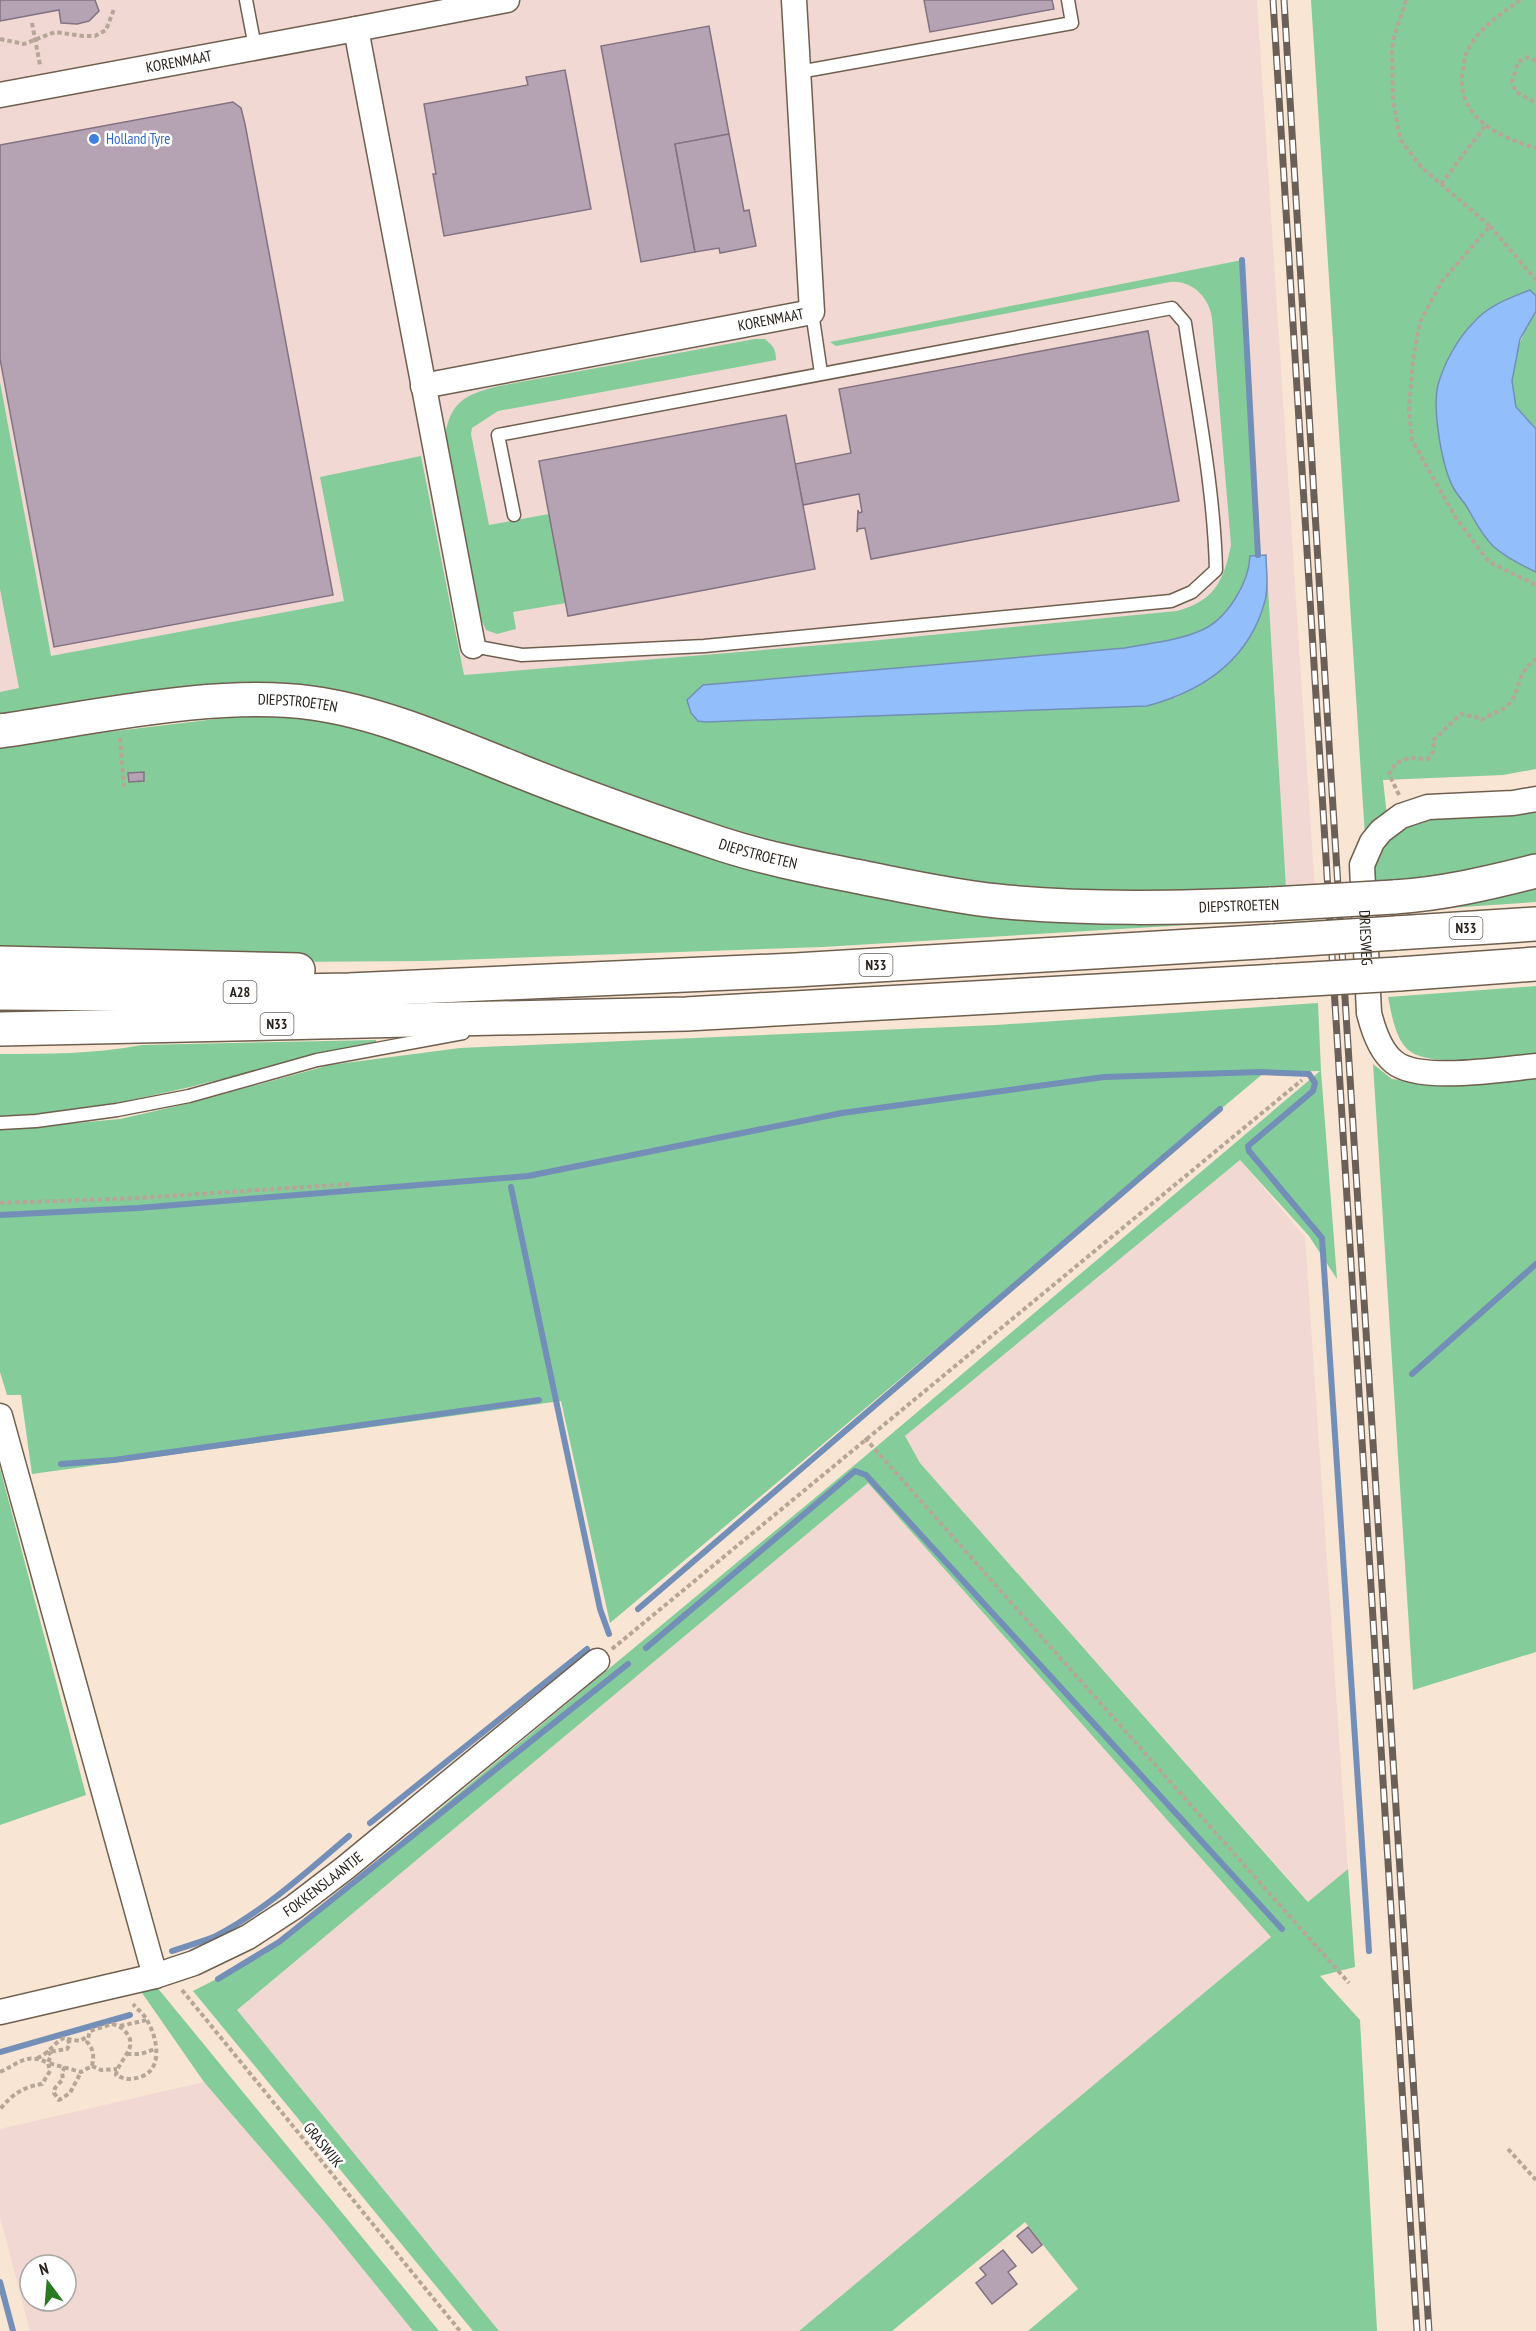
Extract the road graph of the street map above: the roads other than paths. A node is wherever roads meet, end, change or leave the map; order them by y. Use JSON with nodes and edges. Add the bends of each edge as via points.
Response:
{"nodes":[{"id":1,"x":246,"y":0,"type":"edge"},
{"id":2,"x":507,"y":0,"type":"edge"},
{"id":3,"x":794,"y":0,"type":"edge"},
{"id":4,"x":1068,"y":0,"type":"edge"},
{"id":5,"x":356,"y":29,"type":"junction"},
{"id":6,"x":255,"y":47,"type":"junction"},
{"id":7,"x":799,"y":72,"type":"junction"},
{"id":8,"x":0,"y":95,"type":"edge"},
{"id":9,"x":812,"y":312,"type":"junction"},
{"id":10,"x":821,"y":373,"type":"junction"},
{"id":11,"x":423,"y":386,"type":"junction"},
{"id":12,"x":514,"y":515,"type":"dead end"},
{"id":13,"x":473,"y":646,"type":"joint"},
{"id":14,"x":0,"y":731,"type":"edge"},
{"id":15,"x":1536,"y":799,"type":"edge"},
{"id":16,"x":1536,"y":871,"type":"edge"},
{"id":17,"x":1536,"y":924,"type":"edge"},
{"id":18,"x":0,"y":963,"type":"edge"},
{"id":19,"x":1536,"y":964,"type":"edge"},
{"id":20,"x":479,"y":983,"type":"junction"},
{"id":21,"x":0,"y":993,"type":"edge"},
{"id":22,"x":555,"y":1018,"type":"junction"},
{"id":23,"x":0,"y":1029,"type":"edge"},
{"id":24,"x":1536,"y":1066,"type":"edge"},
{"id":25,"x":0,"y":1123,"type":"edge"},
{"id":26,"x":0,"y":1416,"type":"edge"},
{"id":27,"x":597,"y":1661,"type":"road end"},
{"id":28,"x":163,"y":1974,"type":"junction"},
{"id":29,"x":0,"y":2012,"type":"edge"}],
"edges":[{"from":1,"to":6,"type":"lane"},
{"from":2,"to":5,"type":"street","name":"KORENMAAT"},
{"from":3,"to":7,"type":"street","name":"KORENMAAT"},
{"from":4,"to":7,"type":"lane","via":[[1072,23]]},
{"from":5,"to":6,"type":"street","name":"KORENMAAT"},
{"from":5,"to":11,"type":"street"},
{"from":6,"to":8,"type":"street","name":"KORENMAAT"},
{"from":7,"to":9,"type":"street","name":"KORENMAAT"},
{"from":9,"to":10,"type":"lane"},
{"from":9,"to":11,"type":"street","name":"KORENMAAT"},
{"from":10,"to":12,"type":"lane","via":[[498,435]]},
{"from":10,"to":13,"type":"lane","via":[[1172,308],[1185,323],[1207,470],[1216,570],[1192,592],[1171,601],[704,646],[522,655]]},
{"from":11,"to":13,"type":"street"},
{"from":14,"to":16,"type":"main road","name":"DIEPSTROETEN","bridge":true,"via":[[215,702],[274,699],[315,703],[415,730],[572,792],[726,845],[812,867],[995,901],[1172,908],[1418,896]]},
{"from":15,"to":24,"type":"street","name":"DRIESWEG","via":[[1414,811],[1381,831],[1362,865],[1369,1013],[1373,1029],[1390,1058],[1422,1074]]},
{"from":17,"to":20,"type":"main road","number":"N33","bridge":true,"via":[[795,970]]},
{"from":18,"to":20,"type":"main road","number":"N33","via":[[359,971]]},
{"from":19,"to":22,"type":"main road","number":"N33","bridge":true,"via":[[686,1014]]},
{"from":20,"to":21,"type":"main road","number":"A28","via":[[349,990]]},
{"from":22,"to":23,"type":"main road","number":"N33"},
{"from":22,"to":25,"type":"lane","via":[[317,1060],[189,1096],[117,1110]]},
{"from":26,"to":28,"type":"street"},
{"from":27,"to":28,"type":"street","name":"FOKKENSLAANTJE","via":[[294,1907],[248,1937]]},
{"from":28,"to":29,"type":"street","name":"FOKKENSLAANTJE"}]}
